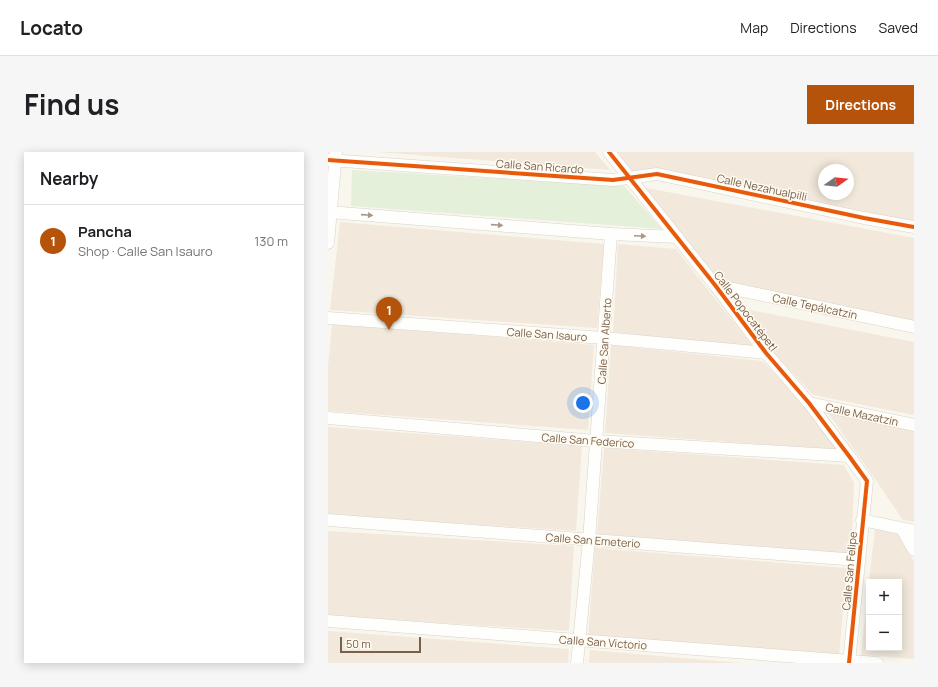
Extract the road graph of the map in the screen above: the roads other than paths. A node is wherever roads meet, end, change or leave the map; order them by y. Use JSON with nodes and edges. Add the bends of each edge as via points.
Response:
{"nodes":[{"id":1,"x":609,"y":152,"type":"edge"},
{"id":2,"x":333,"y":158,"type":"edge"},
{"id":3,"x":631,"y":178,"type":"junction"},
{"id":4,"x":329,"y":212,"type":"edge"},
{"id":5,"x":914,"y":227,"type":"edge"},
{"id":6,"x":611,"y":234,"type":"junction"},
{"id":7,"x":677,"y":237,"type":"junction"},
{"id":8,"x":328,"y":243,"type":"edge"},
{"id":9,"x":715,"y":285,"type":"junction"},
{"id":10,"x":328,"y":318,"type":"edge"},
{"id":11,"x":914,"y":327,"type":"edge"},
{"id":12,"x":604,"y":338,"type":"junction"},
{"id":13,"x":766,"y":353,"type":"junction"},
{"id":14,"x":809,"y":403,"type":"junction"},
{"id":15,"x":328,"y":418,"type":"edge"},
{"id":16,"x":914,"y":425,"type":"edge"},
{"id":17,"x":596,"y":441,"type":"junction"},
{"id":18,"x":849,"y":456,"type":"junction"},
{"id":19,"x":867,"y":481,"type":"joint"},
{"id":20,"x":328,"y":520,"type":"edge"},
{"id":21,"x":862,"y":520,"type":"junction"},
{"id":22,"x":902,"y":529,"type":"junction"},
{"id":23,"x":914,"y":531,"type":"edge"},
{"id":24,"x":589,"y":540,"type":"junction"},
{"id":25,"x":914,"y":550,"type":"edge"},
{"id":26,"x":858,"y":560,"type":"junction"},
{"id":27,"x":328,"y":621,"type":"edge"},
{"id":28,"x":579,"y":641,"type":"junction"},
{"id":29,"x":850,"y":662,"type":"edge"},
{"id":30,"x":577,"y":663,"type":"edge"},
{"id":31,"x":877,"y":663,"type":"edge"}],
"edges":[{"from":1,"to":3,"type":"street","name":"Calle Popocatépetl"},
{"from":2,"to":3,"type":"street","name":"Calle San Ricardo","via":[[613,180]]},
{"from":2,"to":4,"type":"street"},
{"from":3,"to":5,"type":"street","name":"Calle Nezahualpilli","via":[[657,174]]},
{"from":3,"to":7,"type":"street","name":"Calle Popocatépetl"},
{"from":4,"to":6,"type":"street","one_way":true},
{"from":4,"to":8,"type":"street"},
{"from":6,"to":7,"type":"street","one_way":true},
{"from":6,"to":12,"type":"street","name":"Calle San Alberto"},
{"from":7,"to":9,"type":"street","name":"Calle Popocatépetl"},
{"from":9,"to":11,"type":"street","name":"Calle Tepálcatzin"},
{"from":9,"to":13,"type":"street","name":"Calle Popocatépetl"},
{"from":10,"to":12,"type":"street","name":"Calle San Isauro"},
{"from":12,"to":13,"type":"street","name":"Calle San Isauro"},
{"from":12,"to":17,"type":"street","name":"Calle San Alberto"},
{"from":13,"to":14,"type":"street","name":"Calle Popocatépetl"},
{"from":14,"to":16,"type":"street","name":"Calle Mazatzin"},
{"from":14,"to":18,"type":"street","name":"Calle Popocatépetl"},
{"from":15,"to":17,"type":"street","name":"Calle San Federico"},
{"from":17,"to":18,"type":"street","name":"Calle San Federico"},
{"from":17,"to":24,"type":"street","name":"Calle San Alberto"},
{"from":18,"to":19,"type":"street","name":"Calle Popocatépetl"},
{"from":19,"to":21,"type":"street","name":"Calle San Felipe"},
{"from":20,"to":24,"type":"street","name":"Calle San Emeterio"},
{"from":21,"to":22,"type":"street"},
{"from":21,"to":26,"type":"street","name":"Calle San Felipe"},
{"from":22,"to":23,"type":"street"},
{"from":22,"to":25,"type":"street"},
{"from":24,"to":26,"type":"street","name":"Calle San Emeterio"},
{"from":24,"to":28,"type":"street","name":"Calle San Alberto"},
{"from":26,"to":29,"type":"street","name":"Calle San Felipe"},
{"from":27,"to":28,"type":"street","name":"Calle San Victorio"},
{"from":28,"to":29,"type":"street","name":"Calle San Victorio"},
{"from":28,"to":30,"type":"street","name":"Calle San Alberto"},
{"from":29,"to":31,"type":"street","name":"Calle San Victorio"}]}
